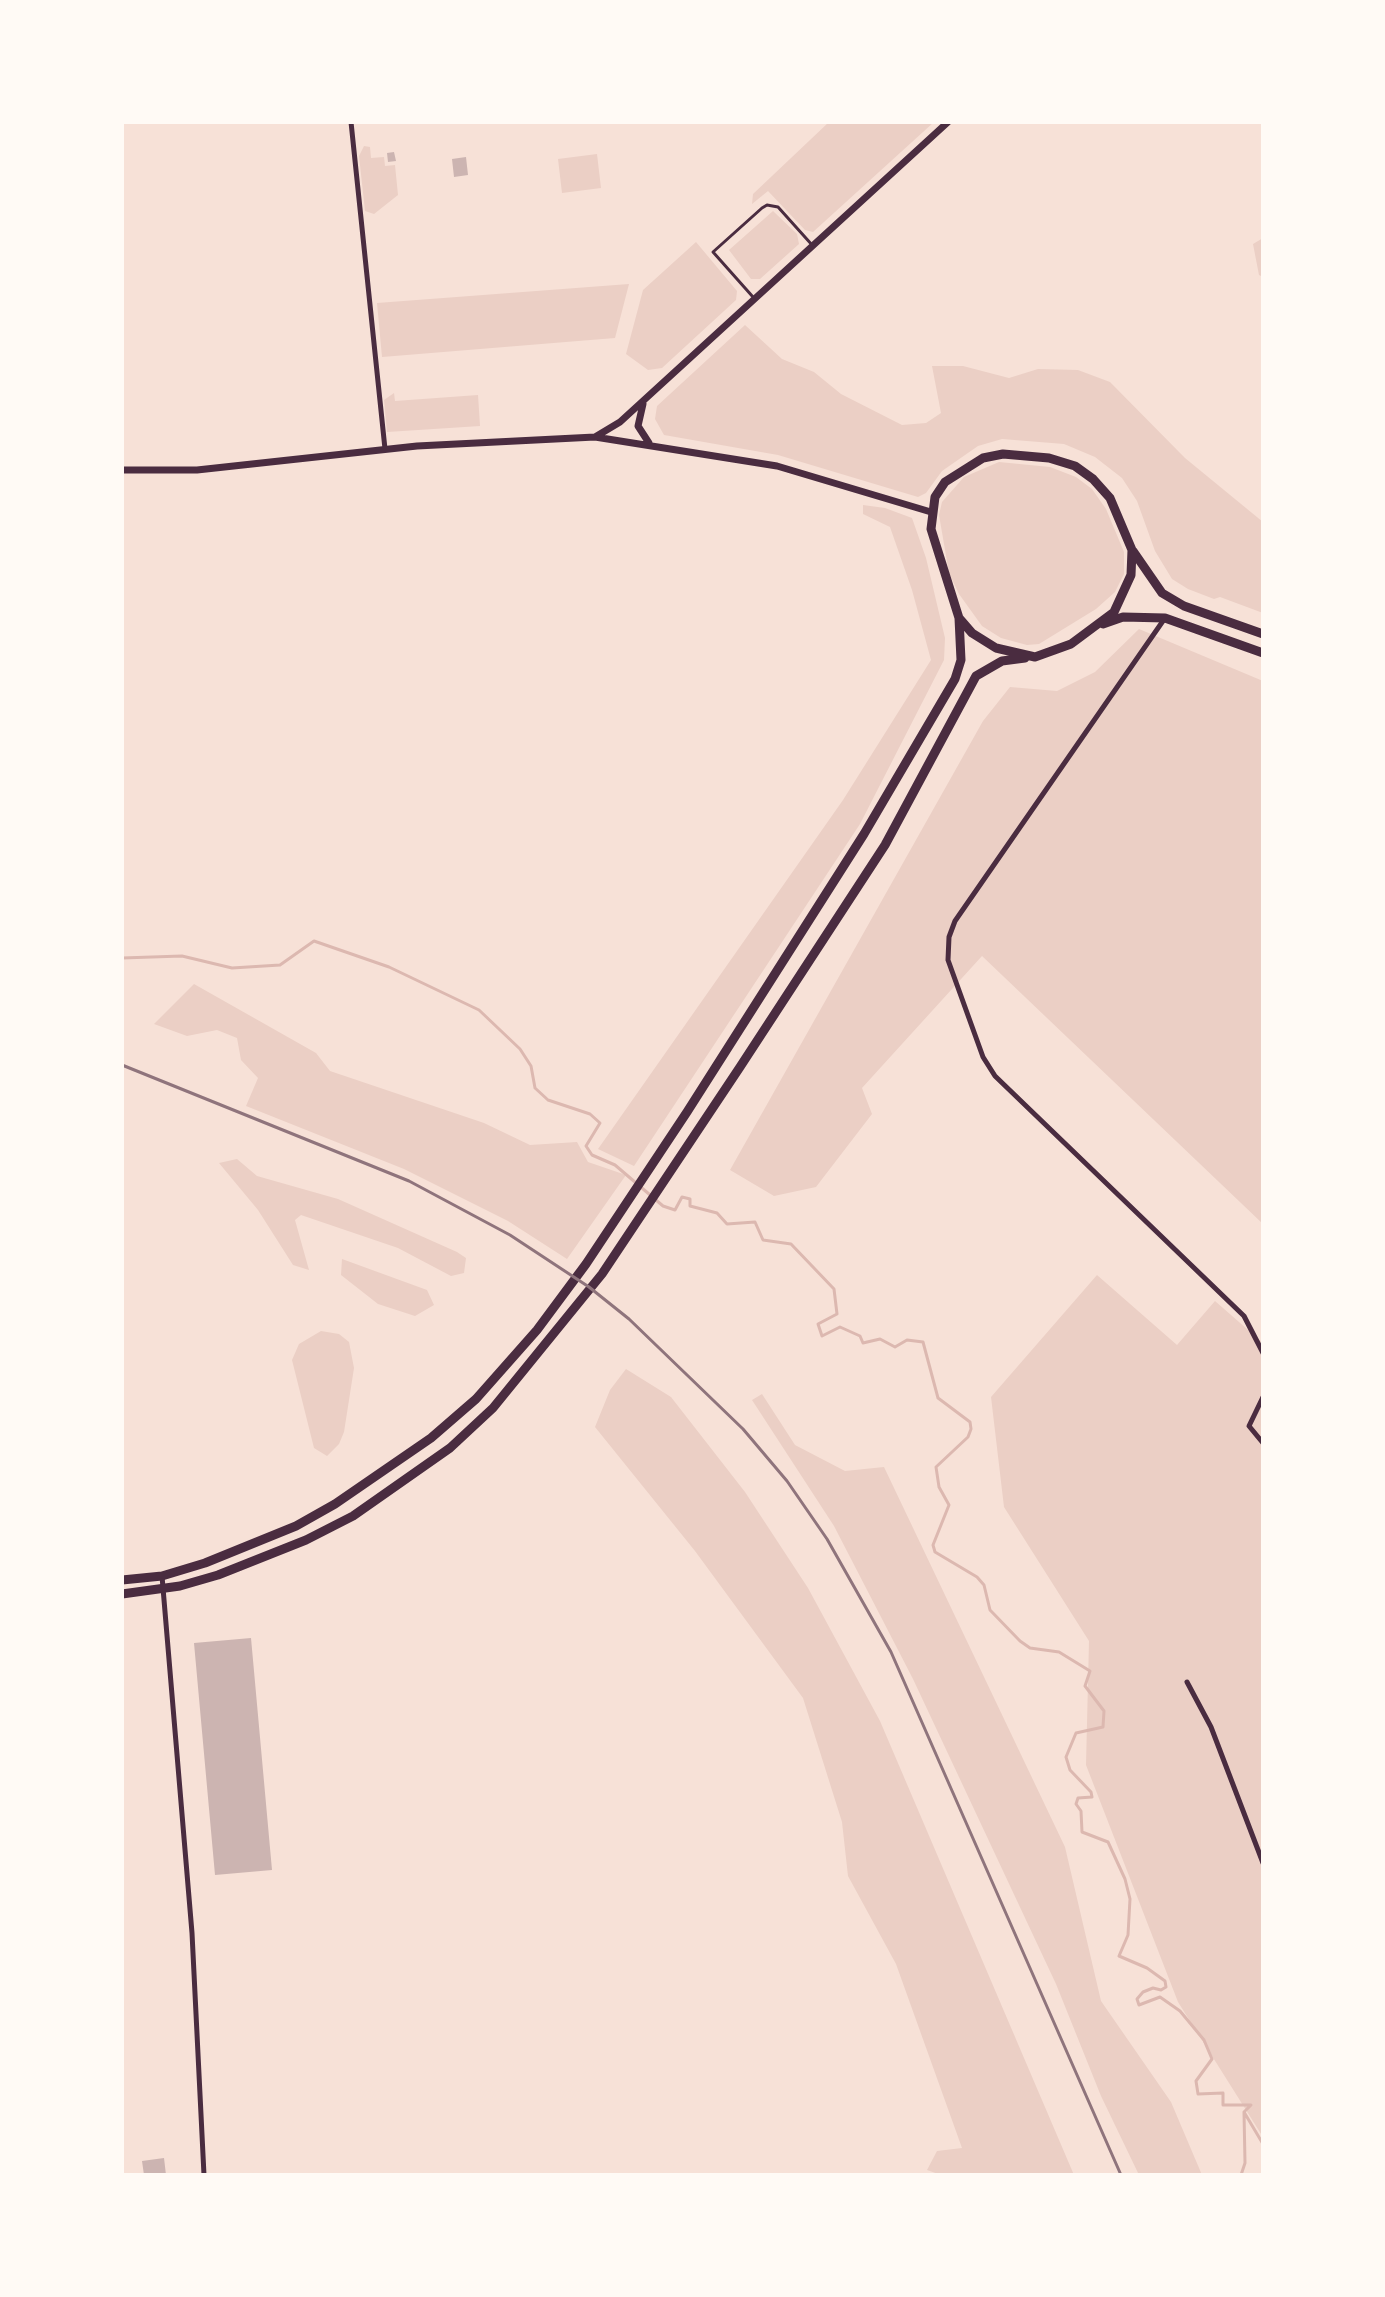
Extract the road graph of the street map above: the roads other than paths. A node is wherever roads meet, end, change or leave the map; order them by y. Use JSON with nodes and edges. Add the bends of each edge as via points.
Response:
{"nodes":[{"id":1,"x":351,"y":122,"type":"edge"},
{"id":2,"x":948,"y":122,"type":"edge"},
{"id":3,"x":813,"y":246,"type":"junction"},
{"id":4,"x":754,"y":298,"type":"junction"},
{"id":5,"x":646,"y":398,"type":"junction"},
{"id":6,"x":595,"y":437,"type":"junction"},
{"id":7,"x":649,"y":444,"type":"junction"},
{"id":8,"x":385,"y":449,"type":"junction"},
{"id":9,"x":122,"y":470,"type":"edge"},
{"id":10,"x":931,"y":512,"type":"junction"},
{"id":11,"x":1132,"y":550,"type":"junction"},
{"id":12,"x":959,"y":618,"type":"junction"},
{"id":13,"x":1165,"y":618,"type":"junction"},
{"id":14,"x":1100,"y":625,"type":"junction"},
{"id":15,"x":1263,"y":634,"type":"edge"},
{"id":16,"x":1263,"y":653,"type":"edge"},
{"id":17,"x":1025,"y":658,"type":"junction"},
{"id":18,"x":1263,"y":1353,"type":"edge"},
{"id":19,"x":1263,"y":1397,"type":"edge"},
{"id":20,"x":1263,"y":1443,"type":"edge"},
{"id":21,"x":162,"y":1576,"type":"junction"},
{"id":22,"x":122,"y":1580,"type":"edge"},
{"id":23,"x":163,"y":1589,"type":"junction"},
{"id":24,"x":122,"y":1594,"type":"edge"},
{"id":25,"x":1187,"y":1682,"type":"dead end"},
{"id":26,"x":1263,"y":1863,"type":"edge"},
{"id":27,"x":204,"y":2175,"type":"edge"}],
"edges":[{"from":1,"to":8,"type":"street"},
{"from":2,"to":3,"type":"main road"},
{"from":3,"to":4,"type":"main road"},
{"from":3,"to":4,"type":"lane","via":[[778,207],[762,208],[713,252]]},
{"from":4,"to":5,"type":"main road"},
{"from":5,"to":6,"type":"main road"},
{"from":5,"to":7,"type":"main road","via":[[638,426]]},
{"from":6,"to":7,"type":"main road"},
{"from":6,"to":8,"type":"main road"},
{"from":7,"to":10,"type":"main road","via":[[777,466]]},
{"from":8,"to":9,"type":"main road","via":[[212,469]]},
{"from":10,"to":11,"type":"highway","via":[[945,482],[983,458],[1049,458],[1093,479],[1116,509]]},
{"from":10,"to":12,"type":"highway","via":[[935,547]]},
{"from":11,"to":14,"type":"highway","via":[[1125,595]]},
{"from":11,"to":15,"type":"highway","via":[[1162,593]]},
{"from":12,"to":17,"type":"highway","via":[[996,648]]},
{"from":12,"to":21,"type":"highway","via":[[961,660],[955,679],[864,834],[687,1112],[537,1330],[476,1399],[431,1438],[335,1504],[255,1544]]},
{"from":13,"to":14,"type":"highway","via":[[1123,617]]},
{"from":13,"to":16,"type":"highway"},
{"from":13,"to":18,"type":"street","via":[[955,921],[948,960],[995,1076],[1244,1316]]},
{"from":14,"to":17,"type":"highway","via":[[1060,649]]},
{"from":17,"to":23,"type":"highway","via":[[1002,661],[976,676],[885,845],[703,1123],[602,1274],[493,1408],[450,1448],[353,1516],[244,1565]]},
{"from":19,"to":20,"type":"street","via":[[1249,1426]]},
{"from":21,"to":22,"type":"highway"},
{"from":21,"to":23,"type":"street"},
{"from":23,"to":24,"type":"highway"},
{"from":23,"to":27,"type":"street","via":[[192,1933]]},
{"from":25,"to":26,"type":"street","via":[[1211,1727]]}]}
